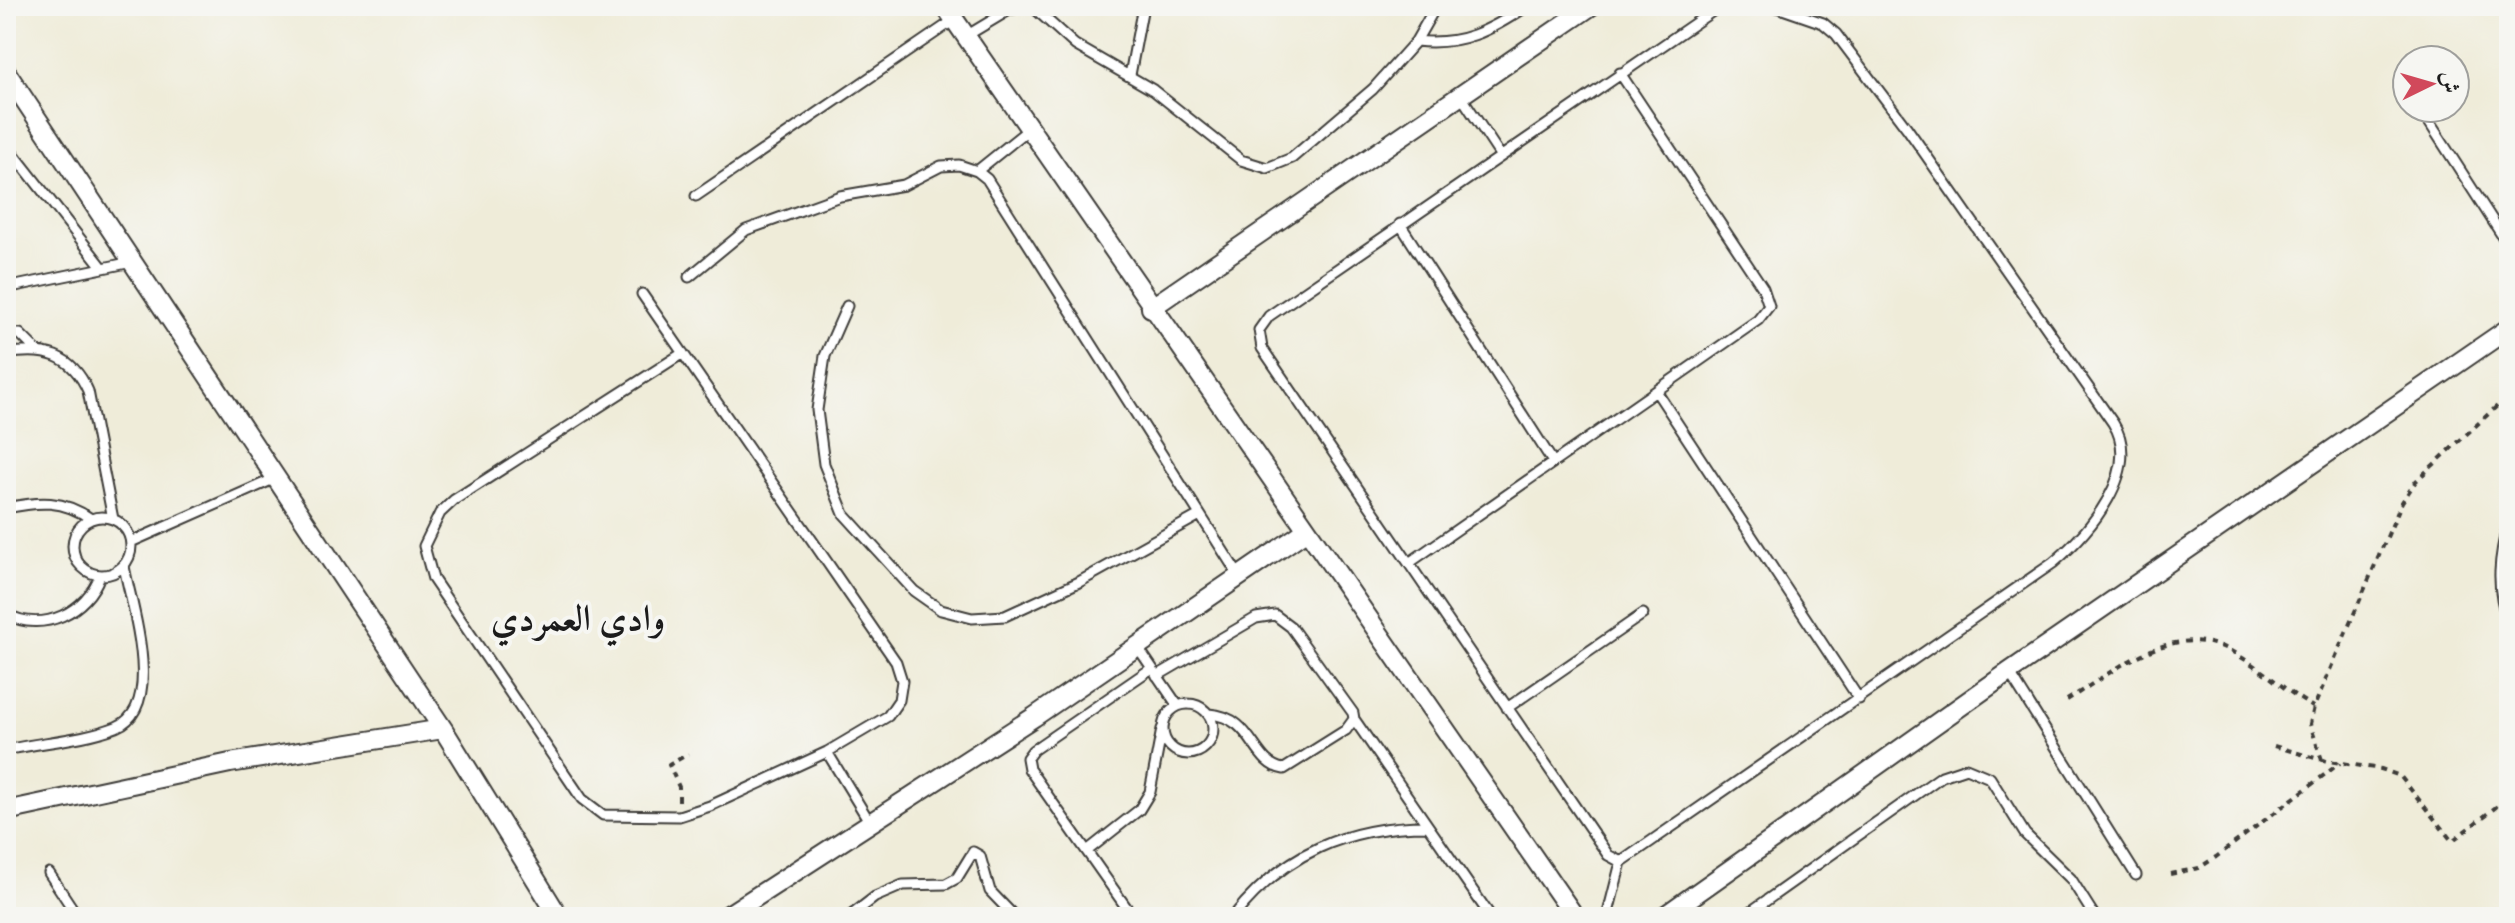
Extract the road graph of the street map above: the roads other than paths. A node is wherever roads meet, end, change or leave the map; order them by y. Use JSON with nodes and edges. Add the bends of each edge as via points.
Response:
{"nodes":[{"id":1,"x":1143,"y":6,"type":"edge"},
{"id":2,"x":1436,"y":6,"type":"edge"},
{"id":3,"x":1527,"y":6,"type":"edge"},
{"id":4,"x":1591,"y":6,"type":"edge"},
{"id":5,"x":1720,"y":6,"type":"edge"},
{"id":6,"x":1774,"y":6,"type":"edge"},
{"id":7,"x":950,"y":13,"type":"edge"},
{"id":8,"x":966,"y":36,"type":"junction"},
{"id":9,"x":1416,"y":41,"type":"junction"},
{"id":10,"x":6,"y":72,"type":"edge"},
{"id":11,"x":1620,"y":73,"type":"junction"},
{"id":12,"x":1130,"y":75,"type":"junction"},
{"id":13,"x":1461,"y":96,"type":"junction"},
{"id":14,"x":2430,"y":124,"type":"edge"},
{"id":15,"x":1029,"y":129,"type":"junction"},
{"id":16,"x":6,"y":144,"type":"edge"},
{"id":17,"x":1500,"y":155,"type":"junction"},
{"id":18,"x":977,"y":171,"type":"junction"},
{"id":19,"x":696,"y":196,"type":"dead end"},
{"id":20,"x":1400,"y":224,"type":"junction"},
{"id":21,"x":2509,"y":246,"type":"edge"},
{"id":22,"x":132,"y":262,"type":"junction"},
{"id":23,"x":103,"y":268,"type":"junction"},
{"id":24,"x":689,"y":277,"type":"dead end"},
{"id":25,"x":6,"y":288,"type":"edge"},
{"id":26,"x":642,"y":294,"type":"dead end"},
{"id":27,"x":847,"y":306,"type":"dead end"},
{"id":28,"x":1151,"y":308,"type":"junction"},
{"id":29,"x":6,"y":334,"type":"edge"},
{"id":30,"x":2507,"y":334,"type":"edge"},
{"id":31,"x":36,"y":350,"type":"junction"},
{"id":32,"x":683,"y":353,"type":"junction"},
{"id":33,"x":6,"y":354,"type":"edge"},
{"id":34,"x":1656,"y":391,"type":"junction"},
{"id":35,"x":1553,"y":462,"type":"junction"},
{"id":36,"x":276,"y":478,"type":"junction"},
{"id":37,"x":6,"y":508,"type":"edge"},
{"id":38,"x":1198,"y":516,"type":"junction"},
{"id":39,"x":91,"y":519,"type":"junction"},
{"id":40,"x":113,"y":519,"type":"junction"},
{"id":41,"x":2509,"y":521,"type":"edge"},
{"id":42,"x":1307,"y":530,"type":"junction"},
{"id":43,"x":131,"y":542,"type":"junction"},
{"id":44,"x":1409,"y":563,"type":"junction"},
{"id":45,"x":124,"y":566,"type":"junction"},
{"id":46,"x":100,"y":575,"type":"junction"},
{"id":47,"x":1239,"y":576,"type":"junction"},
{"id":48,"x":6,"y":614,"type":"edge"},
{"id":49,"x":1643,"y":614,"type":"dead end"},
{"id":50,"x":2509,"y":623,"type":"edge"},
{"id":51,"x":1137,"y":646,"type":"junction"},
{"id":52,"x":1155,"y":672,"type":"junction"},
{"id":53,"x":2009,"y":672,"type":"junction"},
{"id":54,"x":1859,"y":699,"type":"junction"},
{"id":55,"x":1178,"y":706,"type":"junction"},
{"id":56,"x":1507,"y":708,"type":"junction"},
{"id":57,"x":1209,"y":714,"type":"junction"},
{"id":58,"x":1354,"y":719,"type":"junction"},
{"id":59,"x":1163,"y":726,"type":"junction"},
{"id":60,"x":443,"y":729,"type":"junction"},
{"id":61,"x":6,"y":750,"type":"edge"},
{"id":62,"x":827,"y":752,"type":"junction"},
{"id":63,"x":6,"y":811,"type":"edge"},
{"id":64,"x":869,"y":821,"type":"junction"},
{"id":65,"x":1428,"y":826,"type":"junction"},
{"id":66,"x":1087,"y":851,"type":"junction"},
{"id":67,"x":1621,"y":862,"type":"junction"},
{"id":68,"x":49,"y":873,"type":"dead end"},
{"id":69,"x":2136,"y":875,"type":"dead end"},
{"id":70,"x":78,"y":917,"type":"edge"},
{"id":71,"x":559,"y":917,"type":"edge"},
{"id":72,"x":725,"y":917,"type":"edge"},
{"id":73,"x":849,"y":917,"type":"edge"},
{"id":74,"x":1015,"y":917,"type":"edge"},
{"id":75,"x":1133,"y":917,"type":"edge"},
{"id":76,"x":1233,"y":917,"type":"edge"},
{"id":77,"x":1491,"y":917,"type":"edge"},
{"id":78,"x":1575,"y":917,"type":"edge"},
{"id":79,"x":1607,"y":917,"type":"edge"},
{"id":80,"x":1663,"y":917,"type":"edge"},
{"id":81,"x":1743,"y":917,"type":"edge"},
{"id":82,"x":2095,"y":917,"type":"edge"}],
"edges":[{"from":1,"to":12,"type":"lane"},
{"from":2,"to":9,"type":"lane"},
{"from":3,"to":9,"type":"lane","via":[[1465,41]]},
{"from":4,"to":13,"type":"street"},
{"from":5,"to":11,"type":"lane"},
{"from":6,"to":54,"type":"lane","via":[[1823,23],[1836,34],[2077,371],[2124,447],[2100,509],[2072,547]]},
{"from":7,"to":8,"type":"street"},
{"from":7,"to":19,"type":"lane"},
{"from":8,"to":12,"type":"lane","via":[[1011,9],[1033,7],[1075,45]]},
{"from":8,"to":15,"type":"street"},
{"from":9,"to":12,"type":"lane","via":[[1373,89],[1292,158],[1267,168],[1241,160]]},
{"from":10,"to":22,"type":"street"},
{"from":11,"to":17,"type":"lane"},
{"from":11,"to":34,"type":"lane","via":[[1768,296],[1765,314]]},
{"from":13,"to":17,"type":"lane"},
{"from":13,"to":28,"type":"street"},
{"from":14,"to":21,"type":"lane"},
{"from":15,"to":18,"type":"lane"},
{"from":15,"to":28,"type":"street"},
{"from":16,"to":23,"type":"lane"},
{"from":17,"to":20,"type":"lane"},
{"from":18,"to":24,"type":"lane","via":[[941,166],[904,185],[840,196],[761,222]]},
{"from":18,"to":38,"type":"lane","via":[[995,191]]},
{"from":20,"to":35,"type":"lane"},
{"from":20,"to":44,"type":"lane","via":[[1269,316],[1262,322],[1259,340]]},
{"from":22,"to":23,"type":"lane"},
{"from":22,"to":36,"type":"street"},
{"from":23,"to":25,"type":"lane"},
{"from":26,"to":32,"type":"lane"},
{"from":27,"to":38,"type":"lane","via":[[825,356],[817,410],[824,464],[844,514],[914,591],[941,610],[972,618],[1005,616]]},
{"from":28,"to":42,"type":"street"},
{"from":29,"to":31,"type":"lane","via":[[20,334]]},
{"from":30,"to":53,"type":"street"},
{"from":31,"to":33,"type":"lane"},
{"from":31,"to":40,"type":"lane","via":[[54,353],[81,375]]},
{"from":32,"to":62,"type":"lane","via":[[896,662],[901,690],[888,716]]},
{"from":32,"to":62,"type":"lane","via":[[454,500],[440,513],[424,546],[433,579],[582,799],[603,815],[679,816],[703,810]]},
{"from":34,"to":35,"type":"lane"},
{"from":34,"to":54,"type":"lane"},
{"from":35,"to":44,"type":"lane"},
{"from":36,"to":43,"type":"lane"},
{"from":36,"to":60,"type":"street"},
{"from":37,"to":39,"type":"lane","via":[[63,503]]},
{"from":38,"to":47,"type":"lane"},
{"from":39,"to":40,"type":"lane"},
{"from":39,"to":46,"type":"lane","via":[[78,530],[73,546],[84,569]]},
{"from":40,"to":43,"type":"lane","via":[[124,526]]},
{"from":41,"to":50,"type":"lane","via":[[2500,554],[2499,588]]},
{"from":42,"to":47,"type":"street"},
{"from":42,"to":78,"type":"street"},
{"from":43,"to":45,"type":"lane"},
{"from":44,"to":56,"type":"lane"},
{"from":45,"to":46,"type":"lane"},
{"from":45,"to":61,"type":"lane","via":[[144,677],[138,707],[116,727]]},
{"from":46,"to":48,"type":"lane","via":[[95,590],[74,612],[29,621]]},
{"from":47,"to":51,"type":"street"},
{"from":49,"to":56,"type":"lane"},
{"from":51,"to":52,"type":"lane"},
{"from":51,"to":64,"type":"street"},
{"from":52,"to":55,"type":"lane"},
{"from":52,"to":58,"type":"lane","via":[[1256,618],[1275,615],[1291,627]]},
{"from":52,"to":66,"type":"lane","via":[[1027,758],[1029,769]]},
{"from":53,"to":69,"type":"lane"},
{"from":53,"to":80,"type":"street"},
{"from":54,"to":67,"type":"lane"},
{"from":55,"to":57,"type":"lane","via":[[1195,704]]},
{"from":55,"to":59,"type":"lane"},
{"from":56,"to":67,"type":"lane","via":[[1608,855]]},
{"from":57,"to":58,"type":"lane","via":[[1242,726],[1269,764],[1284,769],[1346,730]]},
{"from":57,"to":59,"type":"lane","via":[[1211,740],[1190,754],[1174,750]]},
{"from":58,"to":65,"type":"lane"},
{"from":59,"to":66,"type":"lane","via":[[1145,801]]},
{"from":60,"to":63,"type":"street","via":[[230,763]]},
{"from":60,"to":71,"type":"street"},
{"from":62,"to":64,"type":"lane"},
{"from":64,"to":72,"type":"street"},
{"from":65,"to":76,"type":"lane","via":[[1373,829],[1330,840],[1273,873]]},
{"from":65,"to":77,"type":"lane"},
{"from":66,"to":75,"type":"lane"},
{"from":67,"to":79,"type":"lane"},
{"from":68,"to":70,"type":"lane"},
{"from":73,"to":74,"type":"lane","via":[[903,885],[946,884],[957,878],[973,852],[980,856],[990,891]]},
{"from":81,"to":82,"type":"lane","via":[[1942,776],[1966,768],[1990,778],[2025,834],[2071,879]]}]}
